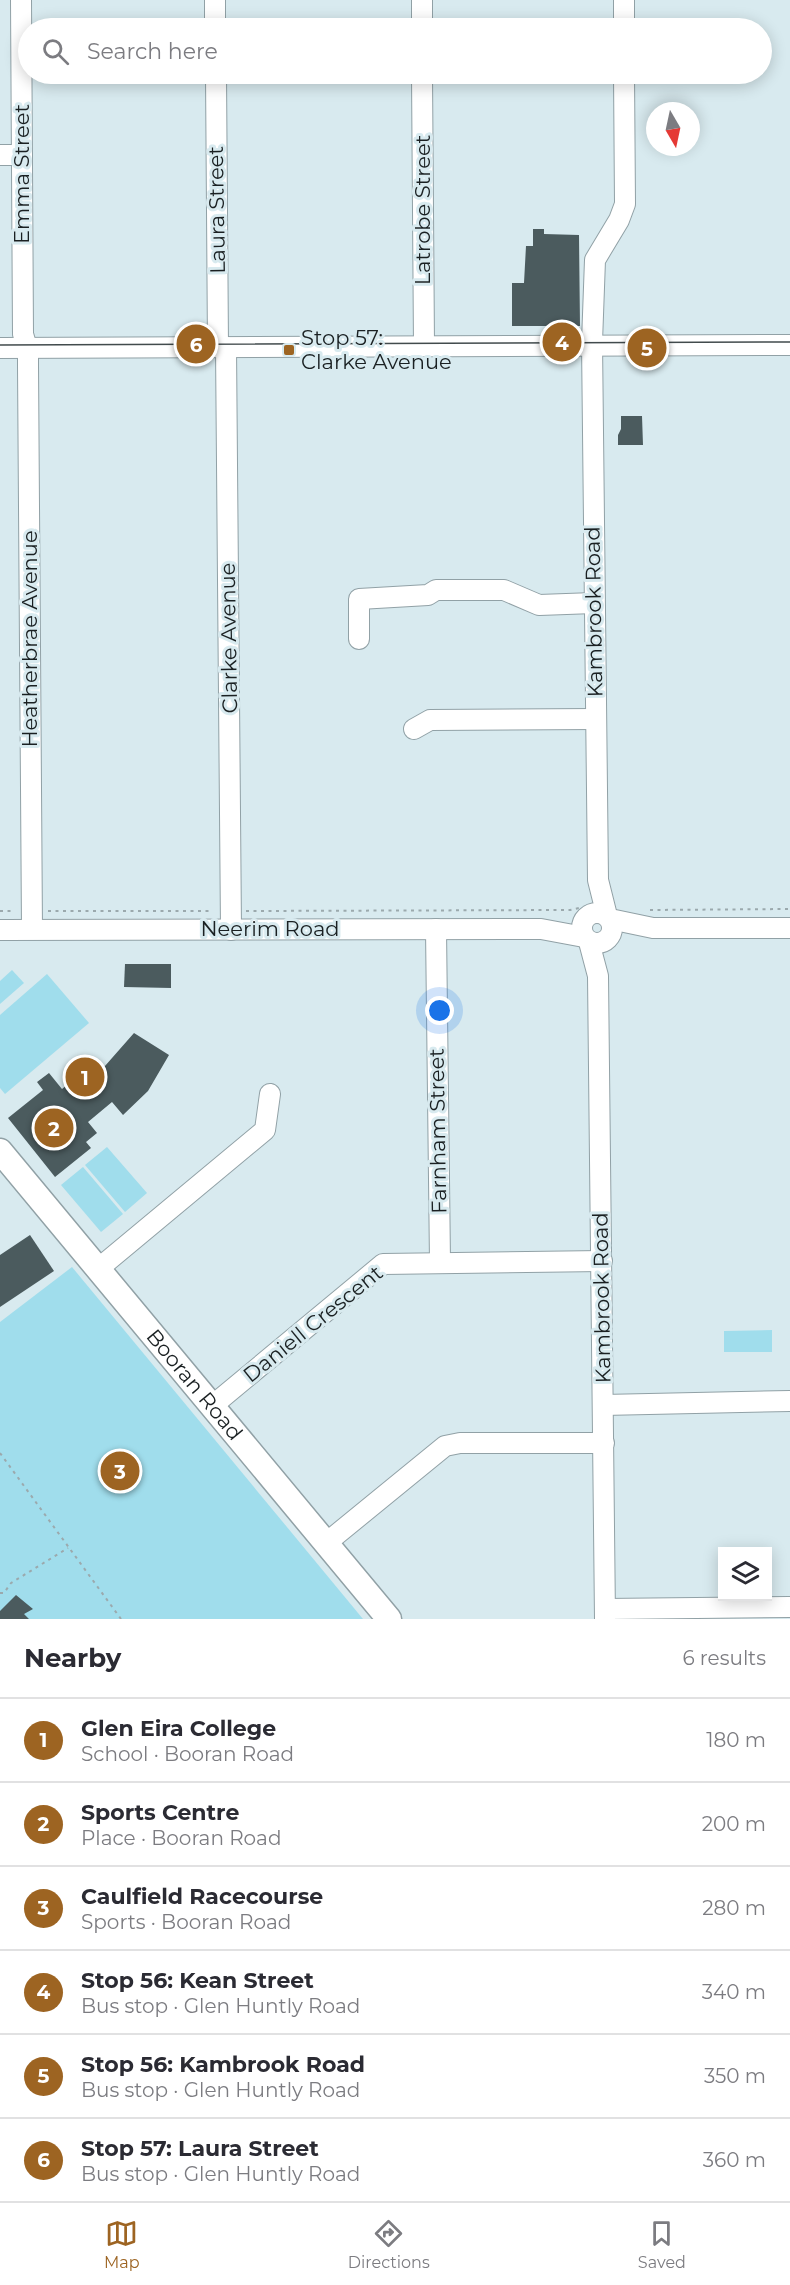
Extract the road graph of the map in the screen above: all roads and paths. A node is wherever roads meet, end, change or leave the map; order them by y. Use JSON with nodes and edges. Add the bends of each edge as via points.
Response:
{"nodes":[{"id":1,"x":21,"y":0,"type":"edge"},
{"id":2,"x":215,"y":0,"type":"edge"},
{"id":3,"x":422,"y":0,"type":"edge"},
{"id":4,"x":624,"y":0,"type":"edge"},
{"id":5,"x":21,"y":18,"type":"edge"},
{"id":6,"x":215,"y":18,"type":"edge"},
{"id":7,"x":422,"y":18,"type":"edge"},
{"id":8,"x":624,"y":18,"type":"edge"},
{"id":9,"x":22,"y":84,"type":"edge"},
{"id":10,"x":216,"y":84,"type":"edge"},
{"id":11,"x":422,"y":84,"type":"edge"},
{"id":12,"x":624,"y":84,"type":"edge"},
{"id":13,"x":0,"y":155,"type":"edge"},
{"id":14,"x":22,"y":155,"type":"junction"},
{"id":15,"x":592,"y":345,"type":"junction"},
{"id":16,"x":790,"y":345,"type":"edge"},
{"id":17,"x":424,"y":346,"type":"junction"},
{"id":18,"x":222,"y":347,"type":"junction"},
{"id":19,"x":0,"y":348,"type":"edge"},
{"id":20,"x":26,"y":348,"type":"junction"},
{"id":21,"x":594,"y":603,"type":"junction"},
{"id":22,"x":359,"y":639,"type":"dead end"},
{"id":23,"x":596,"y":719,"type":"junction"},
{"id":24,"x":414,"y":729,"type":"dead end"},
{"id":25,"x":790,"y":909,"type":"edge"},
{"id":26,"x":0,"y":911,"type":"edge"},
{"id":27,"x":18,"y":911,"type":"dead end"},
{"id":28,"x":45,"y":911,"type":"dead end"},
{"id":29,"x":650,"y":919,"type":"junction"},
{"id":30,"x":231,"y":920,"type":"junction"},
{"id":31,"x":597,"y":924,"type":"junction"},
{"id":32,"x":790,"y":928,"type":"edge"},
{"id":33,"x":436,"y":929,"type":"junction"},
{"id":34,"x":0,"y":930,"type":"edge"},
{"id":35,"x":32,"y":930,"type":"junction"},
{"id":36,"x":270,"y":1094,"type":"dead end"},
{"id":37,"x":0,"y":1151,"type":"edge"},
{"id":38,"x":602,"y":1261,"type":"junction"},
{"id":39,"x":440,"y":1262,"type":"junction"},
{"id":40,"x":98,"y":1269,"type":"junction"},
{"id":41,"x":790,"y":1401,"type":"edge"},
{"id":42,"x":603,"y":1405,"type":"junction"},
{"id":43,"x":212,"y":1406,"type":"junction"},
{"id":44,"x":604,"y":1443,"type":"junction"},
{"id":45,"x":0,"y":1454,"type":"edge"},
{"id":46,"x":325,"y":1544,"type":"junction"},
{"id":47,"x":68,"y":1548,"type":"junction"},
{"id":48,"x":0,"y":1593,"type":"edge"},
{"id":49,"x":790,"y":1607,"type":"edge"},
{"id":50,"x":605,"y":1614,"type":"edge"},
{"id":51,"x":384,"y":1617,"type":"edge"},
{"id":52,"x":121,"y":1619,"type":"edge"}],
"edges":[{"from":1,"to":5,"type":"street","name":"Emma Street"},
{"from":2,"to":6,"type":"street"},
{"from":3,"to":7,"type":"street"},
{"from":4,"to":8,"type":"street"},
{"from":9,"to":14,"type":"street","name":"Emma Street"},
{"from":10,"to":18,"type":"street","name":"Laura Street"},
{"from":11,"to":17,"type":"street","name":"Latrobe Street"},
{"from":12,"to":15,"type":"street","name":"Kambrook Road","via":[[625,204],[620,220],[595,260]]},
{"from":13,"to":14,"type":"street"},
{"from":14,"to":20,"type":"street","name":"Emma Street"},
{"from":15,"to":16,"type":"street"},
{"from":15,"to":17,"type":"street"},
{"from":15,"to":21,"type":"street","name":"Kambrook Road"},
{"from":17,"to":18,"type":"street"},
{"from":18,"to":20,"type":"street"},
{"from":18,"to":30,"type":"street","name":"Clarke Avenue"},
{"from":19,"to":20,"type":"street"},
{"from":20,"to":35,"type":"street","name":"Heatherbrae Avenue"},
{"from":21,"to":22,"type":"street","via":[[539,605],[504,590],[436,590],[428,595],[359,599]]},
{"from":21,"to":23,"type":"street","name":"Kambrook Road"},
{"from":23,"to":24,"type":"street","via":[[430,720]]},
{"from":23,"to":31,"type":"street","name":"Kambrook Road"},
{"from":25,"to":29,"type":"path"},
{"from":26,"to":27,"type":"path"},
{"from":28,"to":30,"type":"path"},
{"from":29,"to":31,"type":"street","name":"Neerim Road"},
{"from":29,"to":32,"type":"street","name":"Neerim Road"},
{"from":30,"to":31,"type":"path","via":[[570,910],[580,906]]},
{"from":30,"to":33,"type":"street","name":"Neerim Road"},
{"from":30,"to":35,"type":"street","name":"Neerim Road"},
{"from":31,"to":33,"type":"street","name":"Neerim Road","via":[[541,929]]},
{"from":31,"to":38,"type":"street","name":"Kambrook Road"},
{"from":33,"to":39,"type":"street","name":"Farnham Street"},
{"from":34,"to":35,"type":"street","name":"Neerim Road"},
{"from":36,"to":40,"type":"street","via":[[265,1130]]},
{"from":37,"to":40,"type":"main road","name":"Booran Road"},
{"from":38,"to":39,"type":"street","name":"Daniell Crescent"},
{"from":38,"to":42,"type":"street","name":"Kambrook Road"},
{"from":39,"to":43,"type":"street","name":"Daniell Crescent","via":[[383,1264]]},
{"from":40,"to":43,"type":"main road","name":"Booran Road"},
{"from":41,"to":42,"type":"street"},
{"from":42,"to":44,"type":"street","name":"Kambrook Road"},
{"from":43,"to":46,"type":"main road","name":"Booran Road"},
{"from":44,"to":46,"type":"street","via":[[445,1446]]},
{"from":44,"to":50,"type":"street","name":"Kambrook Road"},
{"from":45,"to":47,"type":"path"},
{"from":46,"to":51,"type":"main road","name":"Booran Road"},
{"from":47,"to":48,"type":"path"},
{"from":47,"to":52,"type":"path"},
{"from":49,"to":50,"type":"street"}]}
